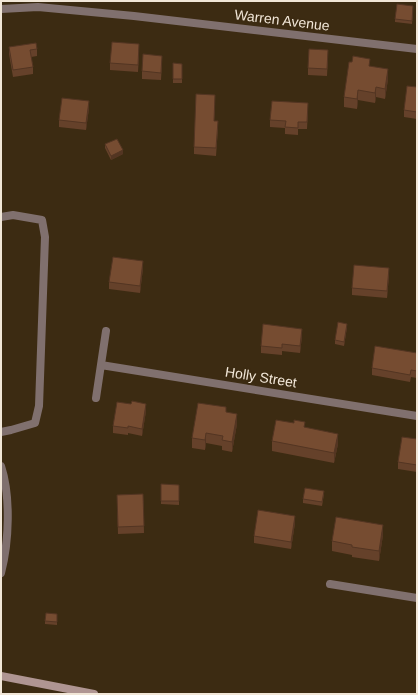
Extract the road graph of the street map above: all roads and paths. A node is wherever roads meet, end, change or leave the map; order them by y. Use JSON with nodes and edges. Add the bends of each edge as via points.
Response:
{"nodes":[{"id":1,"x":1,"y":9,"type":"edge"},
{"id":2,"x":417,"y":49,"type":"edge"},
{"id":3,"x":1,"y":217,"type":"edge"},
{"id":4,"x":106,"y":331,"type":"dead end"},
{"id":5,"x":101,"y":365,"type":"junction"},
{"id":6,"x":96,"y":398,"type":"dead end"},
{"id":7,"x":417,"y":416,"type":"edge"},
{"id":8,"x":1,"y":432,"type":"edge"},
{"id":9,"x":1,"y":466,"type":"edge"},
{"id":10,"x":1,"y":573,"type":"edge"},
{"id":11,"x":330,"y":584,"type":"dead end"},
{"id":12,"x":417,"y":598,"type":"edge"},
{"id":13,"x":1,"y":676,"type":"edge"},
{"id":14,"x":94,"y":694,"type":"edge"}],
"edges":[{"from":1,"to":2,"type":"street","name":"Warren Avenue","via":[[38,7],[126,15]]},
{"from":3,"to":8,"type":"street","via":[[13,215],[42,220],[45,237],[39,406],[35,423]]},
{"from":4,"to":5,"type":"street"},
{"from":5,"to":6,"type":"street"},
{"from":5,"to":7,"type":"street","name":"Holly Street"},
{"from":9,"to":10,"type":"street","via":[[6,486],[7,528]]},
{"from":11,"to":12,"type":"street"},
{"from":13,"to":14,"type":"street"}]}
